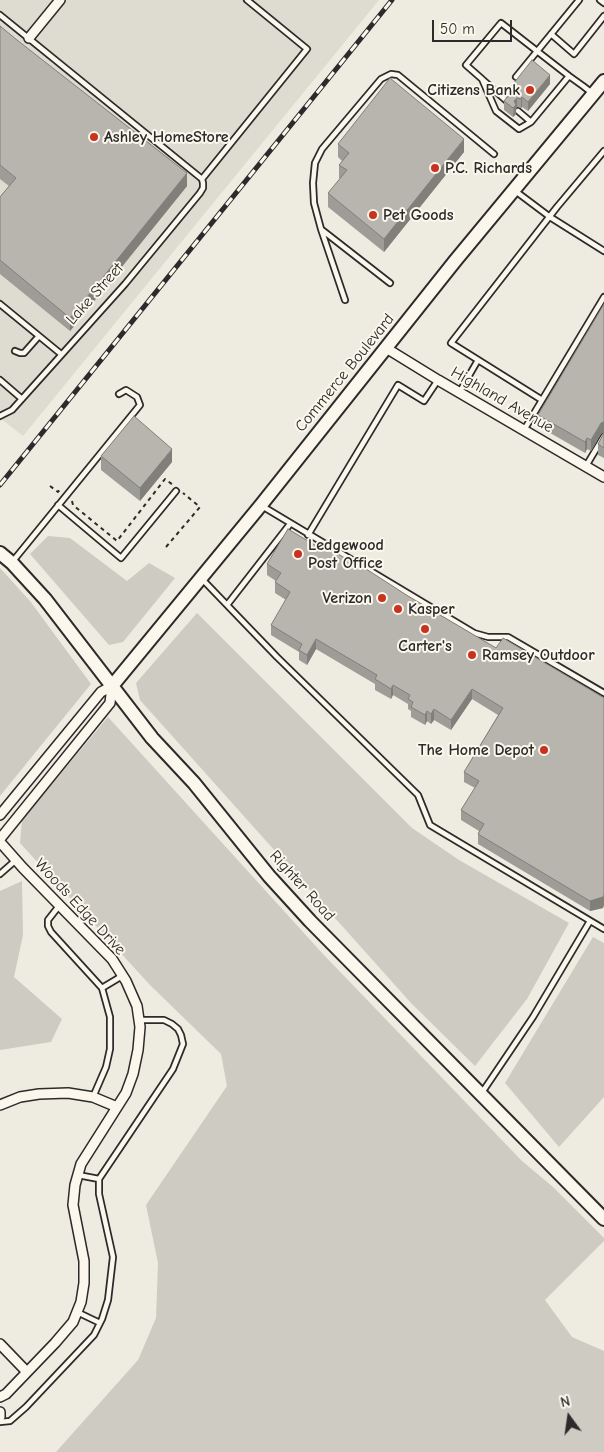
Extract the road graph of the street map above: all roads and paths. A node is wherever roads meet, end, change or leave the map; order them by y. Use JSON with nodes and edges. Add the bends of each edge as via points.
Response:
{"nodes":[{"id":1,"x":60,"y":0,"type":"edge"},
{"id":2,"x":247,"y":0,"type":"edge"},
{"id":3,"x":579,"y":0,"type":"edge"},
{"id":4,"x":600,"y":0,"type":"edge"},
{"id":5,"x":604,"y":3,"type":"edge"},
{"id":6,"x":0,"y":14,"type":"edge"},
{"id":7,"x":604,"y":16,"type":"edge"},
{"id":8,"x":551,"y":34,"type":"junction"},
{"id":9,"x":29,"y":38,"type":"junction"},
{"id":10,"x":538,"y":51,"type":"junction"},
{"id":11,"x":569,"y":76,"type":"junction"},
{"id":12,"x":516,"y":78,"type":"edge"},
{"id":13,"x":482,"y":79,"type":"junction"},
{"id":14,"x":604,"y":81,"type":"edge"},
{"id":15,"x":593,"y":94,"type":"junction"},
{"id":16,"x":509,"y":104,"type":"edge"},
{"id":17,"x":518,"y":111,"type":"edge"},
{"id":18,"x":530,"y":122,"type":"junction"},
{"id":19,"x":604,"y":151,"type":"edge"},
{"id":20,"x":494,"y":154,"type":"dead end"},
{"id":21,"x":203,"y":181,"type":"junction"},
{"id":22,"x":514,"y":190,"type":"junction"},
{"id":23,"x":550,"y":217,"type":"junction"},
{"id":24,"x":321,"y":229,"type":"junction"},
{"id":25,"x":604,"y":251,"type":"edge"},
{"id":26,"x":390,"y":283,"type":"dead end"},
{"id":27,"x":604,"y":297,"type":"edge"},
{"id":28,"x":345,"y":300,"type":"dead end"},
{"id":29,"x":0,"y":304,"type":"edge"},
{"id":30,"x":39,"y":336,"type":"junction"},
{"id":31,"x":386,"y":348,"type":"junction"},
{"id":32,"x":15,"y":351,"type":"dead end"},
{"id":33,"x":62,"y":354,"type":"junction"},
{"id":34,"x":478,"y":360,"type":"junction"},
{"id":35,"x":0,"y":380,"type":"edge"},
{"id":36,"x":438,"y":380,"type":"junction"},
{"id":37,"x":458,"y":393,"type":"junction"},
{"id":38,"x":119,"y":394,"type":"dead end"},
{"id":39,"x":22,"y":399,"type":"junction"},
{"id":40,"x":542,"y":400,"type":"junction"},
{"id":41,"x":0,"y":416,"type":"edge"},
{"id":42,"x":523,"y":431,"type":"junction"},
{"id":43,"x":604,"y":436,"type":"edge"},
{"id":44,"x":586,"y":466,"type":"junction"},
{"id":45,"x":604,"y":477,"type":"edge"},
{"id":46,"x":176,"y":491,"type":"dead end"},
{"id":47,"x":72,"y":501,"type":"dead end"},
{"id":48,"x":58,"y":504,"type":"junction"},
{"id":49,"x":261,"y":505,"type":"junction"},
{"id":50,"x":290,"y":524,"type":"junction"},
{"id":51,"x":308,"y":535,"type":"junction"},
{"id":52,"x":166,"y":547,"type":"dead end"},
{"id":53,"x":0,"y":553,"type":"edge"},
{"id":54,"x":12,"y":562,"type":"junction"},
{"id":55,"x":200,"y":578,"type":"junction"},
{"id":56,"x":227,"y":605,"type":"junction"},
{"id":57,"x":112,"y":686,"type":"junction"},
{"id":58,"x":604,"y":694,"type":"edge"},
{"id":59,"x":0,"y":815,"type":"edge"},
{"id":60,"x":0,"y":840,"type":"edge"},
{"id":61,"x":16,"y":860,"type":"junction"},
{"id":62,"x":0,"y":874,"type":"edge"},
{"id":63,"x":59,"y":906,"type":"junction"},
{"id":64,"x":590,"y":921,"type":"junction"},
{"id":65,"x":604,"y":929,"type":"edge"},
{"id":66,"x":122,"y":975,"type":"junction"},
{"id":67,"x":102,"y":988,"type":"junction"},
{"id":68,"x":139,"y":1020,"type":"junction"},
{"id":69,"x":480,"y":1095,"type":"junction"},
{"id":70,"x":93,"y":1097,"type":"junction"},
{"id":71,"x":0,"y":1104,"type":"edge"},
{"id":72,"x":116,"y":1107,"type":"junction"},
{"id":73,"x":78,"y":1175,"type":"junction"},
{"id":74,"x":99,"y":1179,"type":"junction"},
{"id":75,"x":604,"y":1219,"type":"edge"},
{"id":76,"x":77,"y":1312,"type":"junction"},
{"id":77,"x":100,"y":1323,"type":"junction"},
{"id":78,"x":0,"y":1344,"type":"edge"},
{"id":79,"x":27,"y":1372,"type":"junction"},
{"id":80,"x":0,"y":1397,"type":"edge"},
{"id":81,"x":0,"y":1412,"type":"edge"},
{"id":82,"x":0,"y":1417,"type":"edge"},
{"id":83,"x":0,"y":1422,"type":"edge"}],
"edges":[{"from":1,"to":9,"type":"street"},
{"from":2,"to":21,"type":"lane","name":"Lake Street","via":[[307,49]]},
{"from":3,"to":8,"type":"lane"},
{"from":4,"to":5,"type":"lane"},
{"from":6,"to":9,"type":"lane"},
{"from":7,"to":8,"type":"lane","via":[[574,54]]},
{"from":8,"to":10,"type":"lane"},
{"from":9,"to":21,"type":"lane"},
{"from":10,"to":11,"type":"lane"},
{"from":10,"to":12,"type":"lane"},
{"from":10,"to":13,"type":"lane","via":[[502,23],[466,65]]},
{"from":11,"to":15,"type":"lane"},
{"from":11,"to":18,"type":"lane"},
{"from":13,"to":16,"type":"lane"},
{"from":13,"to":18,"type":"lane","via":[[496,111],[519,129]]},
{"from":14,"to":15,"type":"street","name":"Commerce Boulevard"},
{"from":15,"to":22,"type":"street","name":"Commerce Boulevard"},
{"from":17,"to":18,"type":"lane"},
{"from":19,"to":23,"type":"lane"},
{"from":20,"to":24,"type":"lane","via":[[398,75],[387,74],[322,149],[315,163],[314,203]]},
{"from":21,"to":33,"type":"lane","name":"Lake Street","via":[[200,193]]},
{"from":22,"to":23,"type":"lane"},
{"from":22,"to":31,"type":"street","name":"Commerce Boulevard"},
{"from":23,"to":25,"type":"lane"},
{"from":23,"to":34,"type":"lane","via":[[451,343]]},
{"from":24,"to":26,"type":"lane"},
{"from":24,"to":28,"type":"lane"},
{"from":27,"to":40,"type":"lane"},
{"from":29,"to":30,"type":"lane"},
{"from":30,"to":32,"type":"lane","via":[[24,353]]},
{"from":30,"to":33,"type":"lane"},
{"from":31,"to":36,"type":"street","name":"Highland Avenue"},
{"from":31,"to":49,"type":"street","name":"Commerce Boulevard"},
{"from":33,"to":39,"type":"lane","name":"Lake Street"},
{"from":34,"to":37,"type":"lane"},
{"from":34,"to":40,"type":"lane"},
{"from":35,"to":39,"type":"lane"},
{"from":36,"to":37,"type":"street","name":"Highland Avenue"},
{"from":36,"to":51,"type":"lane","via":[[424,401],[398,385]]},
{"from":37,"to":42,"type":"street","name":"Highland Avenue"},
{"from":38,"to":48,"type":"lane","via":[[126,390],[136,397],[140,405]]},
{"from":39,"to":41,"type":"lane","name":"Lake Street","via":[[12,410]]},
{"from":40,"to":42,"type":"lane"},
{"from":42,"to":44,"type":"street","name":"Highland Avenue"},
{"from":43,"to":44,"type":"lane"},
{"from":44,"to":45,"type":"street","name":"Highland Avenue"},
{"from":46,"to":48,"type":"lane","via":[[121,558]]},
{"from":47,"to":52,"type":"path","via":[[117,541],[166,479],[200,507]]},
{"from":48,"to":54,"type":"lane"},
{"from":49,"to":50,"type":"lane"},
{"from":49,"to":55,"type":"street","name":"Commerce Boulevard"},
{"from":50,"to":51,"type":"lane"},
{"from":50,"to":56,"type":"lane"},
{"from":51,"to":58,"type":"lane","via":[[474,633],[508,637]]},
{"from":53,"to":54,"type":"street","name":"Righter Road"},
{"from":54,"to":57,"type":"street","name":"Righter Road"},
{"from":55,"to":56,"type":"lane"},
{"from":55,"to":57,"type":"street","name":"Commerce Boulevard"},
{"from":56,"to":64,"type":"lane","via":[[418,795],[430,825]]},
{"from":57,"to":59,"type":"street","name":"Commerce Boulevard","via":[[101,692]]},
{"from":57,"to":60,"type":"street","name":"Commerce Boulevard","via":[[110,703]]},
{"from":57,"to":69,"type":"street","name":"Righter Road","via":[[269,876]]},
{"from":60,"to":61,"type":"street","name":"Woods Edge Drive"},
{"from":61,"to":62,"type":"lane"},
{"from":61,"to":63,"type":"street","name":"Woods Edge Drive"},
{"from":63,"to":66,"type":"street","name":"Woods Edge Drive","via":[[112,959]]},
{"from":63,"to":67,"type":"lane","via":[[48,920],[51,932]]},
{"from":64,"to":65,"type":"lane"},
{"from":64,"to":69,"type":"lane","via":[[533,1017]]},
{"from":66,"to":67,"type":"lane"},
{"from":66,"to":68,"type":"street","name":"Woods Edge Drive","via":[[137,1006]]},
{"from":67,"to":70,"type":"lane","via":[[110,1017],[110,1049]]},
{"from":68,"to":72,"type":"street","name":"Woods Edge Drive","via":[[133,1074]]},
{"from":68,"to":74,"type":"lane","via":[[164,1020],[172,1024],[181,1035],[181,1052],[173,1069]]},
{"from":69,"to":75,"type":"street","name":"Righter Road"},
{"from":70,"to":71,"type":"street","via":[[68,1093],[38,1094]]},
{"from":70,"to":72,"type":"street"},
{"from":72,"to":73,"type":"street","name":"Woods Edge Drive","via":[[81,1164]]},
{"from":73,"to":74,"type":"lane"},
{"from":73,"to":76,"type":"street","name":"Woods Edge Drive","via":[[74,1205],[84,1261],[84,1283]]},
{"from":74,"to":77,"type":"lane","via":[[99,1194],[113,1257],[108,1300]]},
{"from":76,"to":77,"type":"lane"},
{"from":76,"to":79,"type":"street","name":"Woods Edge Drive","via":[[73,1322]]},
{"from":77,"to":83,"type":"lane","via":[[94,1336],[26,1407],[10,1421]]},
{"from":78,"to":79,"type":"street"},
{"from":79,"to":80,"type":"street","name":"Woods Edge Drive"},
{"from":81,"to":82,"type":"street"}]}
